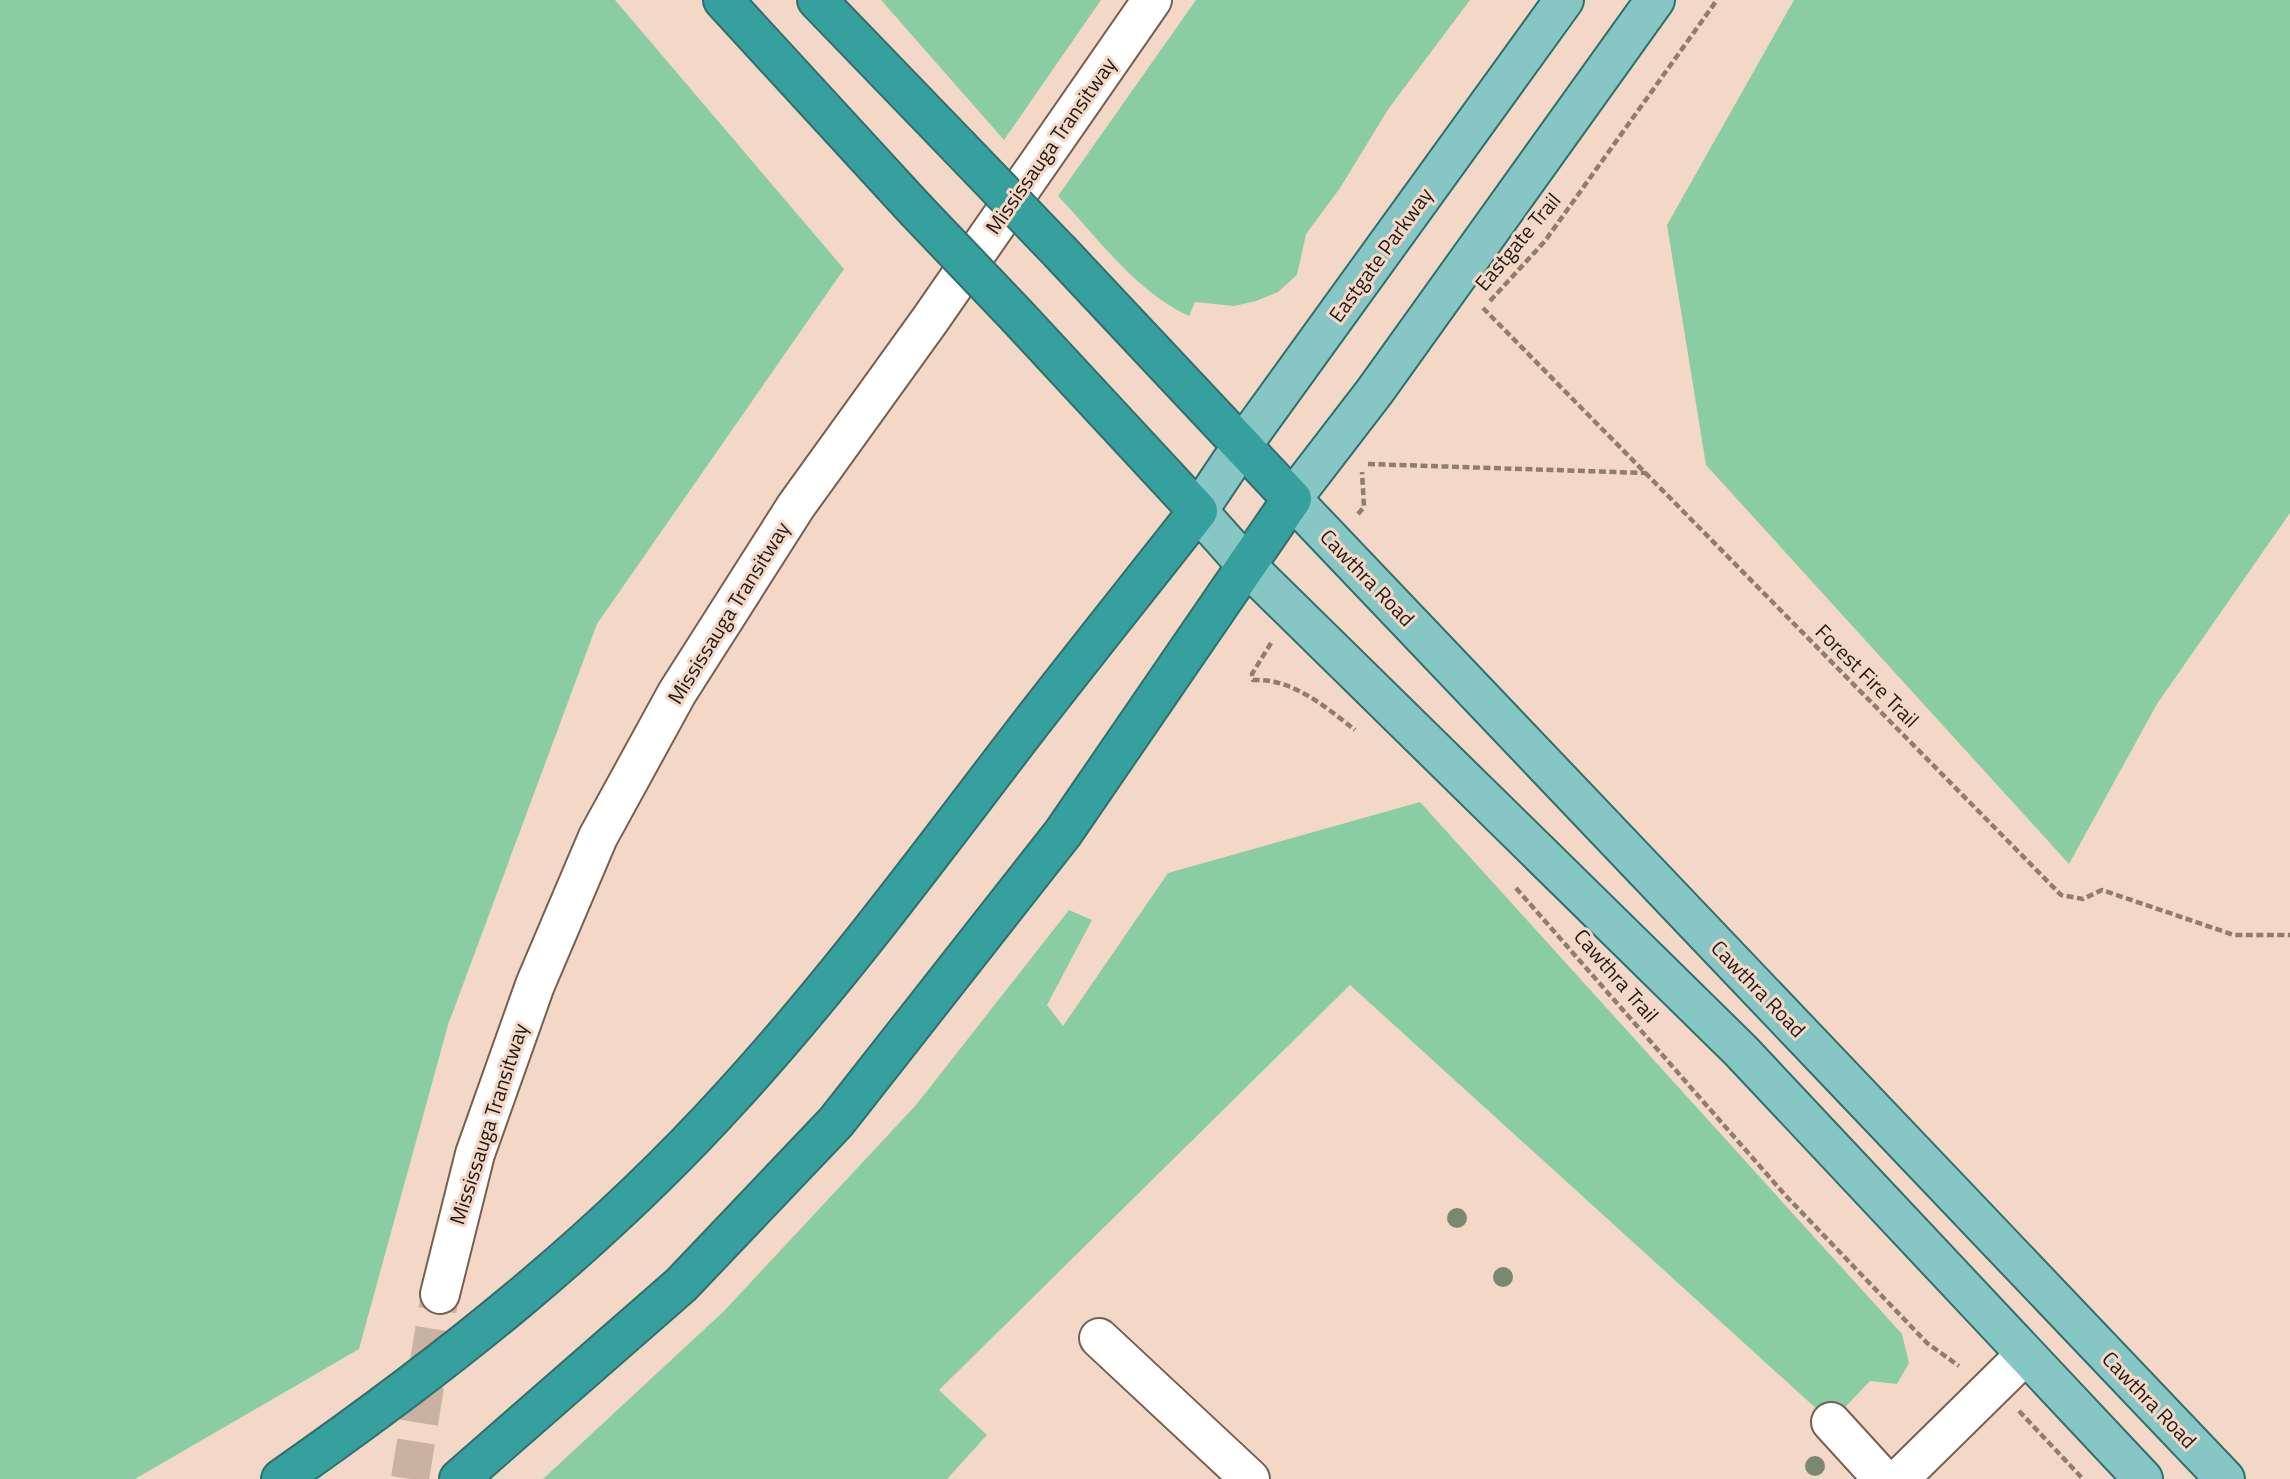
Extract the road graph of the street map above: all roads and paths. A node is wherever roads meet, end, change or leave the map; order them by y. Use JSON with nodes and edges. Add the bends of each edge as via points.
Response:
{"nodes":[{"id":1,"x":723,"y":0,"type":"edge"},
{"id":2,"x":817,"y":0,"type":"edge"},
{"id":3,"x":1152,"y":0,"type":"edge"},
{"id":4,"x":1564,"y":0,"type":"edge"},
{"id":5,"x":1655,"y":0,"type":"edge"},
{"id":6,"x":1717,"y":0,"type":"edge"},
{"id":7,"x":1483,"y":308,"type":"junction"},
{"id":8,"x":1475,"y":319,"type":"dead end"},
{"id":9,"x":1241,"y":447,"type":"junction"},
{"id":10,"x":1371,"y":453,"type":"dead end"},
{"id":11,"x":1363,"y":463,"type":"junction"},
{"id":12,"x":1646,"y":473,"type":"junction"},
{"id":13,"x":1292,"y":499,"type":"junction"},
{"id":14,"x":1364,"y":507,"type":"dead end"},
{"id":15,"x":1198,"y":511,"type":"junction"},
{"id":16,"x":1248,"y":567,"type":"junction"},
{"id":17,"x":1252,"y":674,"type":"dead end"},
{"id":18,"x":1363,"y":736,"type":"dead end"},
{"id":19,"x":1514,"y":886,"type":"dead end"},
{"id":20,"x":2290,"y":935,"type":"edge"},
{"id":21,"x":440,"y":1294,"type":"tunnel mouth"},
{"id":22,"x":1099,"y":1338,"type":"dead end"},
{"id":23,"x":1927,"y":1343,"type":"dead end"},
{"id":24,"x":2025,"y":1355,"type":"junction"},
{"id":25,"x":2015,"y":1408,"type":"dead end"},
{"id":26,"x":1831,"y":1422,"type":"dead end"},
{"id":27,"x":281,"y":1479,"type":"edge"},
{"id":28,"x":459,"y":1479,"type":"edge"},
{"id":29,"x":1250,"y":1479,"type":"edge"},
{"id":30,"x":1883,"y":1479,"type":"edge"},
{"id":31,"x":1899,"y":1479,"type":"edge"},
{"id":32,"x":2083,"y":1479,"type":"edge"},
{"id":33,"x":2143,"y":1479,"type":"edge"},
{"id":34,"x":2225,"y":1479,"type":"edge"}],
"edges":[{"from":1,"to":15,"type":"highway","bridge":true},
{"from":2,"to":9,"type":"highway","bridge":true},
{"from":3,"to":21,"type":"lane","name":"Mississauga Transitway","via":[[796,506],[677,693],[598,837],[535,985],[475,1154]]},
{"from":4,"to":9,"type":"main road","name":"Eastgate Parkway"},
{"from":5,"to":13,"type":"main road","via":[[1375,391]]},
{"from":6,"to":7,"type":"path","name":"Eastgate Trail","via":[[1545,242]]},
{"from":7,"to":8,"type":"path","name":"Eastgate Trail"},
{"from":7,"to":12,"type":"path","name":"Forest Fire Trail"},
{"from":9,"to":13,"type":"highway"},
{"from":9,"to":15,"type":"main road","name":"Eastgate Parkway"},
{"from":10,"to":11,"type":"path"},
{"from":11,"to":12,"type":"path"},
{"from":11,"to":14,"type":"path"},
{"from":12,"to":20,"type":"path","name":"Forest Fire Trail","via":[[2061,895],[2083,899],[2102,890],[2234,935]]},
{"from":13,"to":16,"type":"highway"},
{"from":13,"to":34,"type":"main road","name":"Cawthra Road"},
{"from":15,"to":16,"type":"main road"},
{"from":15,"to":27,"type":"highway","via":[[868,937],[732,1097],[620,1211],[509,1308],[367,1419]]},
{"from":16,"to":24,"type":"main road","via":[[1741,1051]]},
{"from":16,"to":28,"type":"highway","via":[[1063,833],[836,1122],[681,1285]]},
{"from":17,"to":18,"type":"path","via":[[1253,680],[1268,679],[1321,703]]},
{"from":19,"to":23,"type":"path","name":"Cawthra Trail","via":[[1786,1196]]},
{"from":22,"to":29,"type":"lane"},
{"from":24,"to":31,"type":"lane"},
{"from":24,"to":33,"type":"main road"},
{"from":25,"to":32,"type":"path"},
{"from":26,"to":30,"type":"lane"}]}
